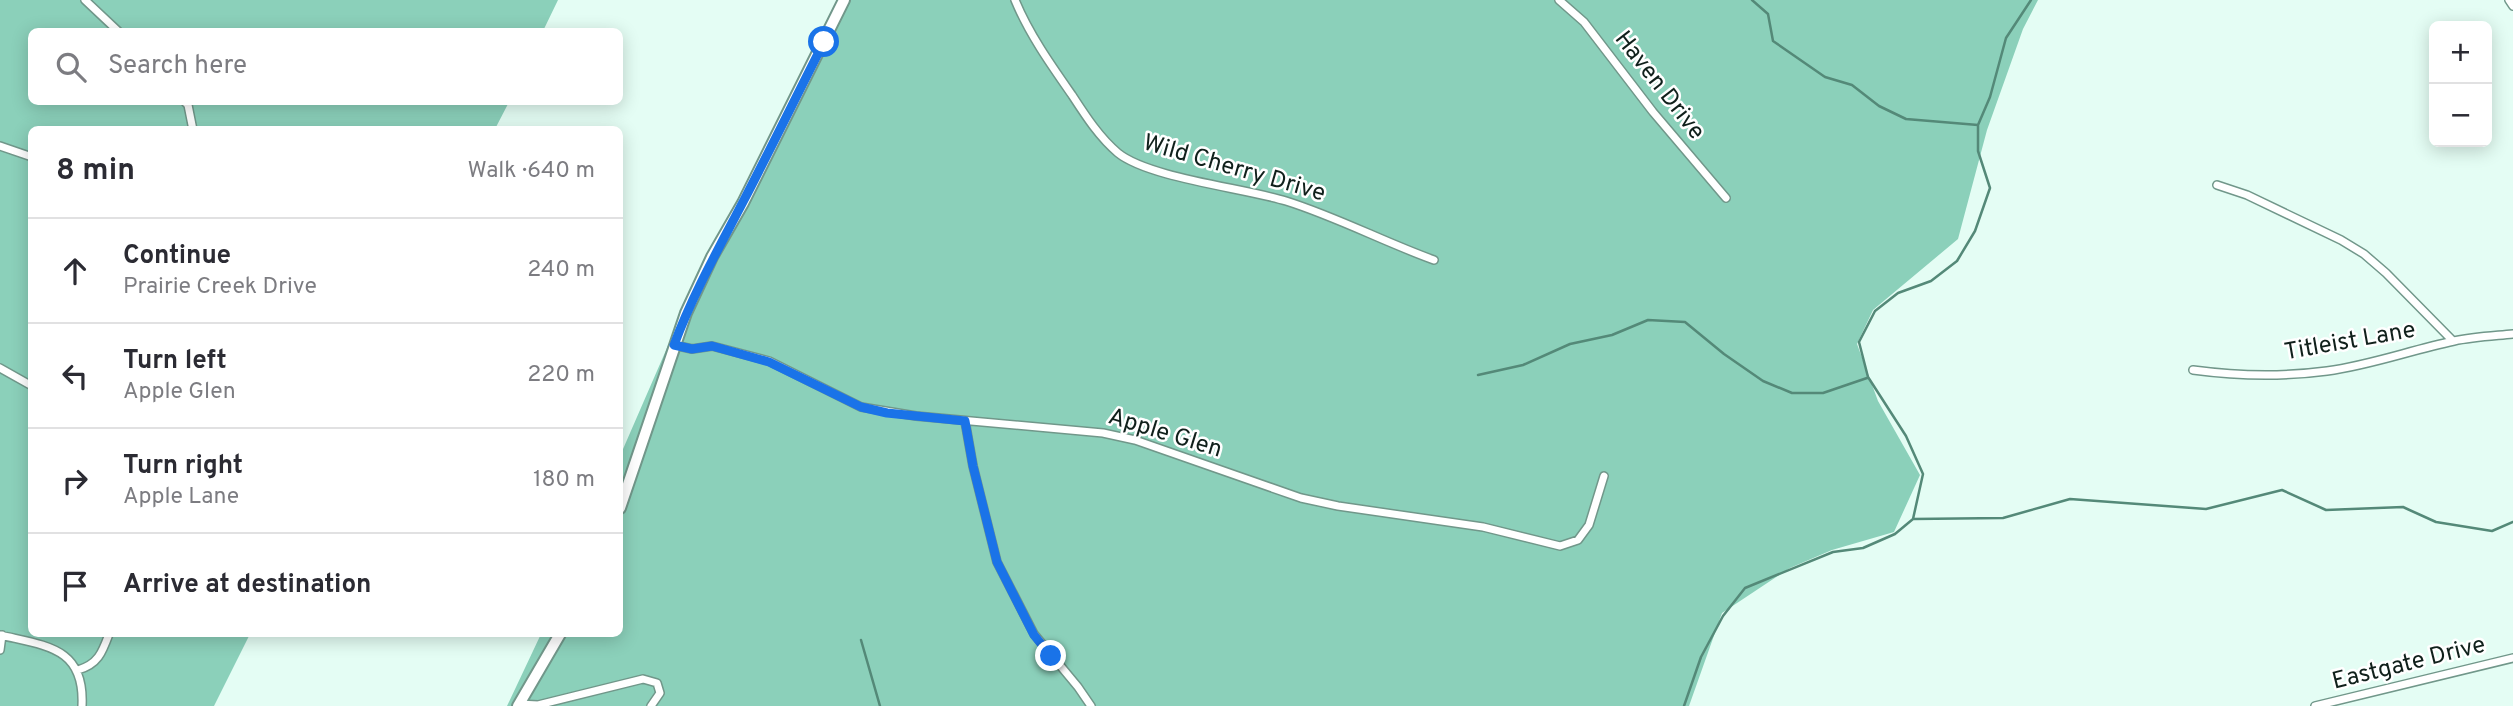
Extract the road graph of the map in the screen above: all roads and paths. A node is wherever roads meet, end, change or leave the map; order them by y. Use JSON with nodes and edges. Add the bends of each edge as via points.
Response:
{"nodes":[{"id":1,"x":85,"y":0,"type":"edge"},
{"id":2,"x":1015,"y":0,"type":"edge"},
{"id":3,"x":1559,"y":0,"type":"edge"},
{"id":4,"x":2509,"y":0,"type":"edge"},
{"id":5,"x":843,"y":2,"type":"edge"},
{"id":6,"x":2513,"y":6,"type":"edge"},
{"id":7,"x":115,"y":28,"type":"edge"},
{"id":8,"x":188,"y":105,"type":"edge"},
{"id":9,"x":192,"y":126,"type":"edge"},
{"id":10,"x":0,"y":146,"type":"edge"},
{"id":11,"x":28,"y":156,"type":"edge"},
{"id":12,"x":2217,"y":184,"type":"dead end"},
{"id":13,"x":1726,"y":198,"type":"dead end"},
{"id":14,"x":1434,"y":260,"type":"dead end"},
{"id":15,"x":2513,"y":334,"type":"edge"},
{"id":16,"x":2453,"y":341,"type":"junction"},
{"id":17,"x":674,"y":345,"type":"junction"},
{"id":18,"x":0,"y":368,"type":"edge"},
{"id":19,"x":2193,"y":370,"type":"dead end"},
{"id":20,"x":28,"y":384,"type":"edge"},
{"id":21,"x":965,"y":421,"type":"junction"},
{"id":22,"x":1604,"y":476,"type":"dead end"},
{"id":23,"x":623,"y":499,"type":"edge"},
{"id":24,"x":1,"y":635,"type":"edge"},
{"id":25,"x":108,"y":637,"type":"edge"},
{"id":26,"x":557,"y":637,"type":"edge"},
{"id":27,"x":0,"y":650,"type":"edge"},
{"id":28,"x":2513,"y":658,"type":"edge"},
{"id":29,"x":78,"y":670,"type":"junction"},
{"id":30,"x":518,"y":705,"type":"edge"},
{"id":31,"x":82,"y":706,"type":"edge"},
{"id":32,"x":651,"y":706,"type":"edge"},
{"id":33,"x":1091,"y":706,"type":"edge"},
{"id":34,"x":2315,"y":706,"type":"edge"}],
"edges":[{"from":1,"to":7,"type":"street"},
{"from":2,"to":14,"type":"street","name":"Wild Cherry Drive","via":[[1046,60],[1120,155],[1170,174],[1313,210]]},
{"from":3,"to":13,"type":"street","name":"Haven Drive","via":[[1584,22]]},
{"from":4,"to":6,"type":"street"},
{"from":5,"to":17,"type":"main road","via":[[712,257]]},
{"from":8,"to":9,"type":"street"},
{"from":10,"to":11,"type":"street"},
{"from":12,"to":16,"type":"street","via":[[2364,254]]},
{"from":15,"to":16,"type":"street","name":"Titleist Lane"},
{"from":16,"to":19,"type":"street","name":"Titleist Lane","via":[[2329,370],[2226,375]]},
{"from":17,"to":21,"type":"street","name":"Apple Glen","via":[[692,349],[712,346],[769,362],[861,407]]},
{"from":17,"to":23,"type":"main road"},
{"from":18,"to":20,"type":"street"},
{"from":21,"to":22,"type":"street","name":"Apple Glen","via":[[1103,433],[1146,443],[1301,498],[1483,527],[1560,546],[1578,540],[1589,525]]},
{"from":21,"to":33,"type":"street","via":[[997,562],[1034,635]]},
{"from":24,"to":27,"type":"street"},
{"from":24,"to":29,"type":"street","via":[[57,649]]},
{"from":25,"to":29,"type":"street","via":[[98,660]]},
{"from":26,"to":30,"type":"main road"},
{"from":28,"to":34,"type":"street","name":"Eastgate Drive"},
{"from":29,"to":31,"type":"street"},
{"from":30,"to":32,"type":"street","via":[[538,705],[643,679],[657,682],[660,693]]}]}
